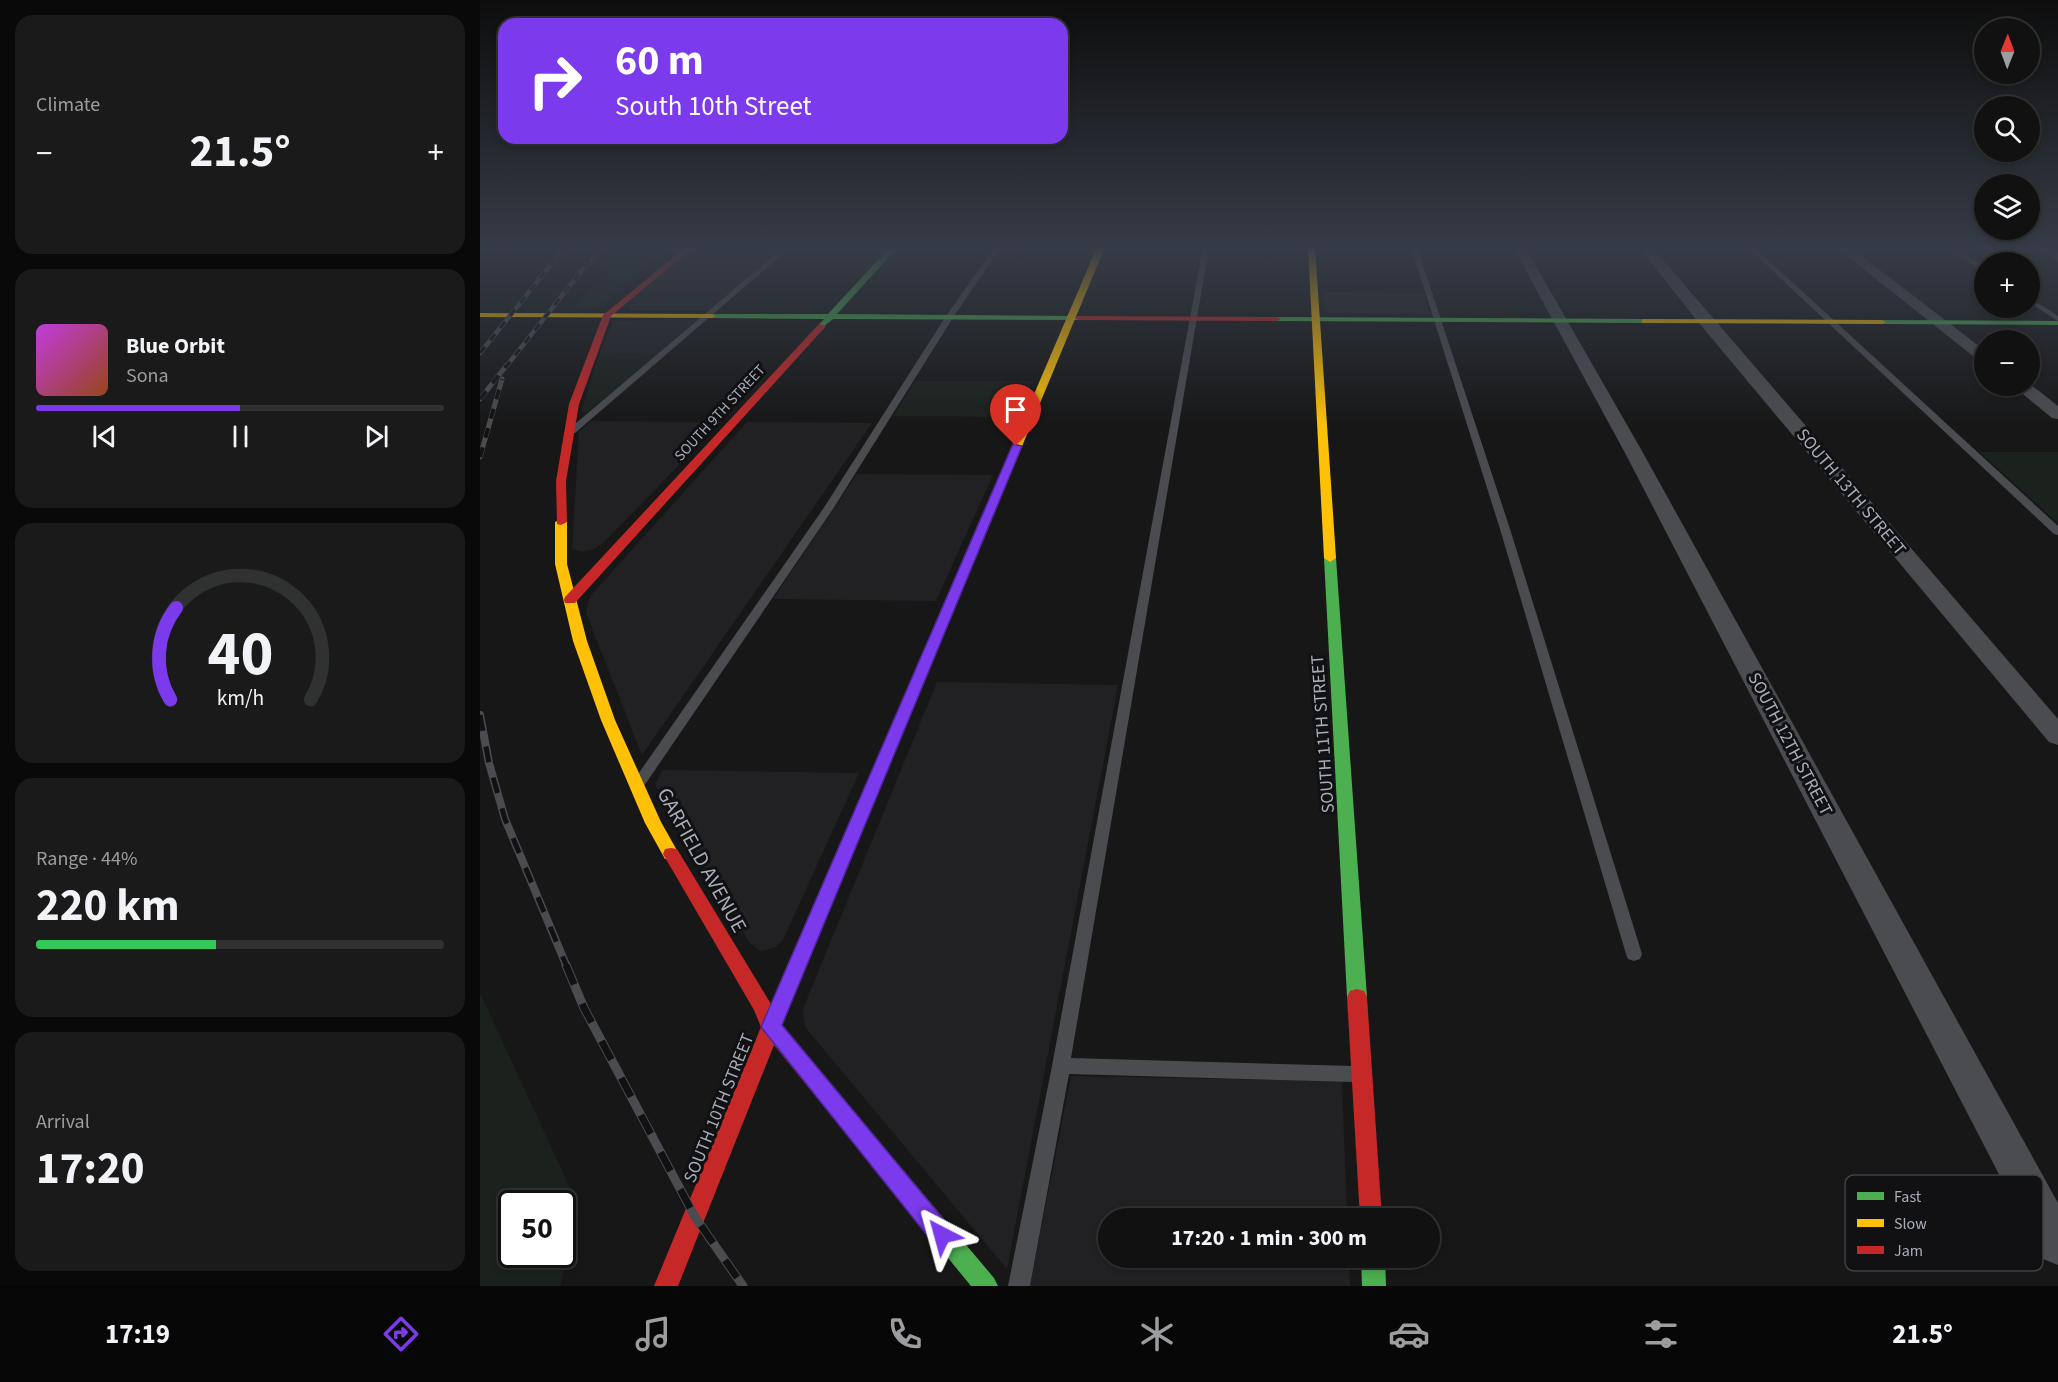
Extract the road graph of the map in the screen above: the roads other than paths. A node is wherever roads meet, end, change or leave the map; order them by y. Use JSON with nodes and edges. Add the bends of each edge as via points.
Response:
{"nodes":[{"id":1,"x":617,"y":307,"type":"edge"},
{"id":2,"x":720,"y":307,"type":"edge"},
{"id":3,"x":839,"y":307,"type":"edge"},
{"id":4,"x":956,"y":307,"type":"edge"},
{"id":5,"x":1075,"y":307,"type":"edge"},
{"id":6,"x":1194,"y":307,"type":"edge"},
{"id":7,"x":1313,"y":307,"type":"edge"},
{"id":8,"x":1434,"y":307,"type":"edge"},
{"id":9,"x":1552,"y":307,"type":"edge"},
{"id":10,"x":1694,"y":307,"type":"edge"},
{"id":11,"x":1815,"y":307,"type":"edge"},
{"id":12,"x":1920,"y":307,"type":"edge"},
{"id":13,"x":2040,"y":308,"type":"edge"},
{"id":14,"x":480,"y":315,"type":"edge"},
{"id":15,"x":607,"y":315,"type":"junction"},
{"id":16,"x":711,"y":315,"type":"junction"},
{"id":17,"x":831,"y":316,"type":"junction"},
{"id":18,"x":950,"y":316,"type":"junction"},
{"id":19,"x":1071,"y":317,"type":"junction"},
{"id":20,"x":1192,"y":317,"type":"junction"},
{"id":21,"x":1313,"y":317,"type":"junction"},
{"id":22,"x":1438,"y":318,"type":"junction"},
{"id":23,"x":1559,"y":320,"type":"junction"},
{"id":24,"x":1704,"y":320,"type":"junction"},
{"id":25,"x":1830,"y":321,"type":"junction"},
{"id":26,"x":2058,"y":321,"type":"edge"},
{"id":27,"x":1940,"y":322,"type":"junction"},
{"id":28,"x":1974,"y":349,"type":"edge"},
{"id":29,"x":2034,"y":396,"type":"edge"},
{"id":30,"x":2058,"y":414,"type":"edge"},
{"id":31,"x":569,"y":433,"type":"junction"},
{"id":32,"x":2058,"y":532,"type":"edge"},
{"id":33,"x":570,"y":600,"type":"junction"},
{"id":34,"x":2058,"y":736,"type":"edge"},
{"id":35,"x":637,"y":786,"type":"junction"},
{"id":36,"x":1634,"y":954,"type":"dead end"},
{"id":37,"x":771,"y":1027,"type":"junction"},
{"id":38,"x":1061,"y":1066,"type":"junction"},
{"id":39,"x":1364,"y":1075,"type":"junction"},
{"id":40,"x":2021,"y":1175,"type":"edge"},
{"id":41,"x":1371,"y":1208,"type":"edge"},
{"id":42,"x":2043,"y":1216,"type":"edge"},
{"id":43,"x":2058,"y":1244,"type":"edge"},
{"id":44,"x":1373,"y":1268,"type":"edge"},
{"id":45,"x":666,"y":1286,"type":"edge"},
{"id":46,"x":986,"y":1286,"type":"edge"},
{"id":47,"x":1019,"y":1286,"type":"edge"},
{"id":48,"x":1374,"y":1286,"type":"edge"}],
"edges":[{"from":1,"to":15,"type":"street"},
{"from":2,"to":16,"type":"lane"},
{"from":3,"to":17,"type":"street","name":"SOUTH 9TH STREET"},
{"from":4,"to":18,"type":"lane"},
{"from":5,"to":19,"type":"street","name":"SOUTH 10TH STREET"},
{"from":6,"to":20,"type":"lane"},
{"from":7,"to":21,"type":"street","name":"SOUTH 11TH STREET"},
{"from":8,"to":22,"type":"lane"},
{"from":9,"to":23,"type":"street","name":"SOUTH 12TH STREET"},
{"from":10,"to":24,"type":"street","name":"SOUTH 13TH STREET"},
{"from":11,"to":25,"type":"lane"},
{"from":12,"to":27,"type":"street"},
{"from":13,"to":26,"type":"lane"},
{"from":14,"to":15,"type":"street"},
{"from":15,"to":16,"type":"street"},
{"from":15,"to":31,"type":"street","name":"GARFIELD AVENUE","via":[[574,404]]},
{"from":16,"to":17,"type":"street"},
{"from":16,"to":31,"type":"lane"},
{"from":17,"to":18,"type":"street"},
{"from":17,"to":33,"type":"street","name":"SOUTH 9TH STREET"},
{"from":18,"to":19,"type":"street"},
{"from":18,"to":35,"type":"lane","via":[[828,509]]},
{"from":19,"to":20,"type":"street"},
{"from":19,"to":37,"type":"street","name":"SOUTH 10TH STREET"},
{"from":20,"to":21,"type":"street"},
{"from":20,"to":38,"type":"lane"},
{"from":21,"to":22,"type":"street"},
{"from":21,"to":39,"type":"street","name":"SOUTH 11TH STREET"},
{"from":22,"to":23,"type":"street"},
{"from":22,"to":36,"type":"lane"},
{"from":23,"to":24,"type":"street"},
{"from":23,"to":40,"type":"street","name":"SOUTH 12TH STREET"},
{"from":24,"to":25,"type":"street"},
{"from":24,"to":34,"type":"street","name":"SOUTH 13TH STREET"},
{"from":25,"to":27,"type":"street"},
{"from":25,"to":32,"type":"lane"},
{"from":26,"to":27,"type":"street"},
{"from":27,"to":28,"type":"street"},
{"from":29,"to":30,"type":"street"},
{"from":31,"to":33,"type":"street","name":"GARFIELD AVENUE","via":[[561,481],[561,564]]},
{"from":33,"to":35,"type":"street","name":"GARFIELD AVENUE","via":[[592,675]]},
{"from":35,"to":37,"type":"street","name":"GARFIELD AVENUE","via":[[653,823],[762,1005]]},
{"from":37,"to":45,"type":"street","name":"SOUTH 10TH STREET"},
{"from":37,"to":46,"type":"street","name":"GARFIELD AVENUE"},
{"from":38,"to":39,"type":"lane"},
{"from":38,"to":47,"type":"lane"},
{"from":39,"to":41,"type":"street","name":"SOUTH 11TH STREET"},
{"from":42,"to":43,"type":"street","name":"SOUTH 12TH STREET"},
{"from":44,"to":48,"type":"street"}]}
